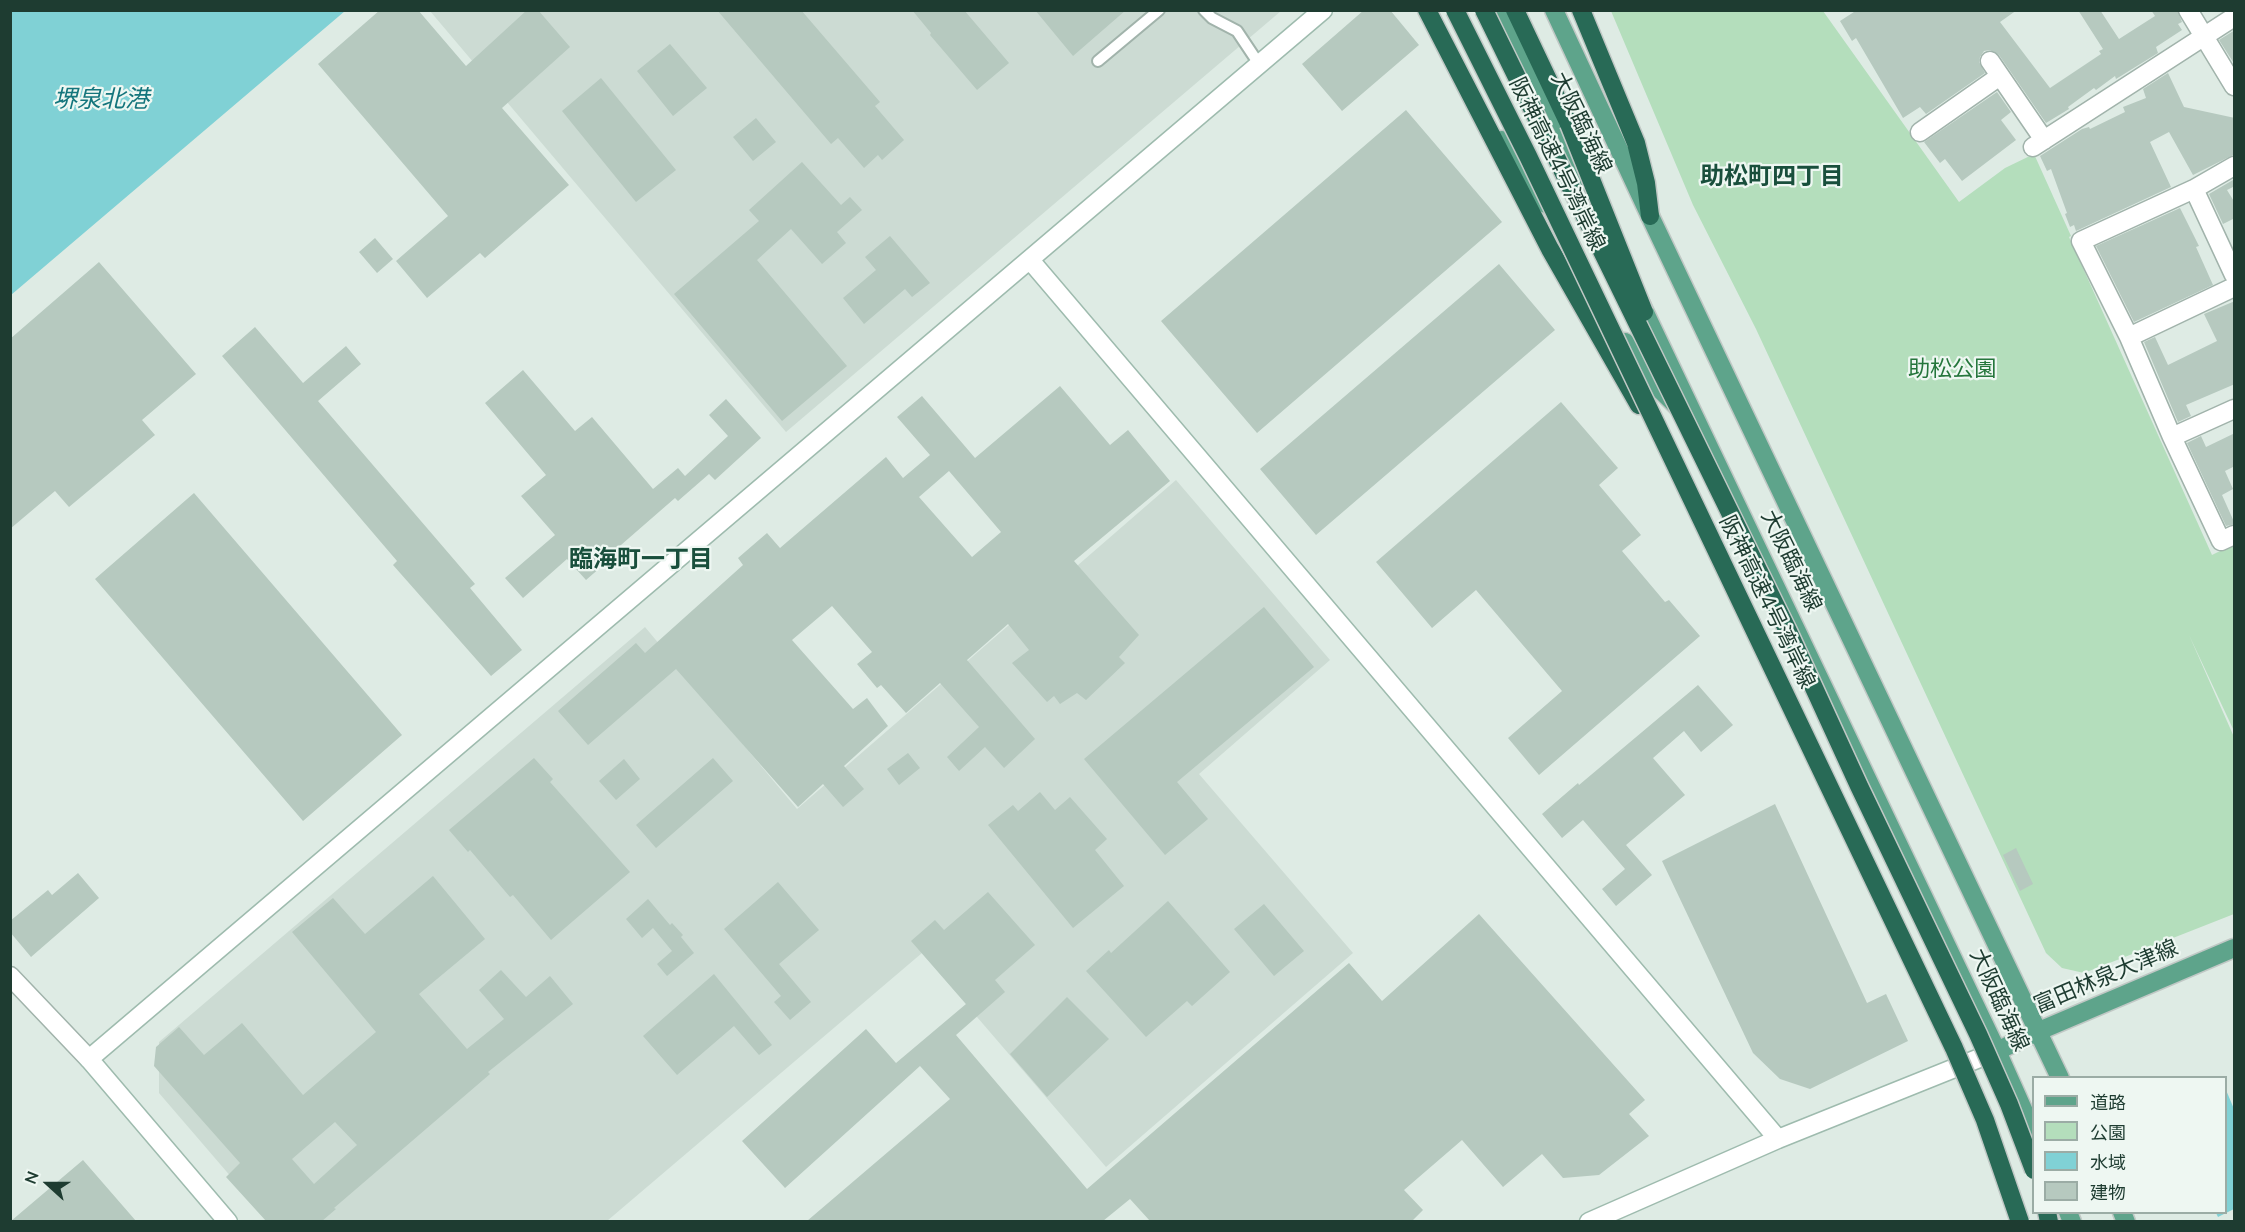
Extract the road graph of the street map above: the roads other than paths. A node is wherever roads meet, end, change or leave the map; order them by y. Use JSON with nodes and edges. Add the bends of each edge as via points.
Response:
{"nodes":[{"id":1,"x":1159,"y":10,"type":"edge"},
{"id":2,"x":1204,"y":10,"type":"edge"},
{"id":3,"x":1323,"y":10,"type":"edge"},
{"id":4,"x":1427,"y":10,"type":"edge"},
{"id":5,"x":1435,"y":10,"type":"edge"},
{"id":6,"x":1455,"y":10,"type":"edge"},
{"id":7,"x":1484,"y":10,"type":"edge"},
{"id":8,"x":1500,"y":10,"type":"edge"},
{"id":9,"x":1515,"y":10,"type":"edge"},
{"id":10,"x":1554,"y":10,"type":"edge"},
{"id":11,"x":1581,"y":10,"type":"edge"},
{"id":12,"x":2188,"y":10,"type":"edge"},
{"id":13,"x":2235,"y":16,"type":"edge"},
{"id":14,"x":2205,"y":35,"type":"junction"},
{"id":15,"x":1098,"y":61,"type":"dead end"},
{"id":16,"x":1259,"y":64,"type":"junction"},
{"id":17,"x":2233,"y":82,"type":"edge"},
{"id":18,"x":1920,"y":132,"type":"dead end"},
{"id":19,"x":2235,"y":166,"type":"edge"},
{"id":20,"x":2194,"y":189,"type":"junction"},
{"id":21,"x":1650,"y":216,"type":"junction"},
{"id":22,"x":1030,"y":260,"type":"junction"},
{"id":23,"x":2235,"y":275,"type":"edge"},
{"id":24,"x":2235,"y":287,"type":"edge"},
{"id":25,"x":2129,"y":337,"type":"junction"},
{"id":26,"x":2235,"y":409,"type":"edge"},
{"id":27,"x":1702,"y":430,"type":"junction"},
{"id":28,"x":2172,"y":437,"type":"junction"},
{"id":29,"x":1684,"y":485,"type":"junction"},
{"id":30,"x":2235,"y":535,"type":"edge"},
{"id":31,"x":1787,"y":629,"type":"junction"},
{"id":32,"x":2235,"y":948,"type":"edge"},
{"id":33,"x":10,"y":976,"type":"edge"},
{"id":34,"x":2039,"y":1031,"type":"junction"},
{"id":35,"x":1997,"y":1051,"type":"junction"},
{"id":36,"x":89,"y":1059,"type":"junction"},
{"id":37,"x":2060,"y":1076,"type":"edge"},
{"id":38,"x":2032,"y":1130,"type":"edge"},
{"id":39,"x":1778,"y":1139,"type":"junction"},
{"id":40,"x":2032,"y":1165,"type":"edge"},
{"id":41,"x":228,"y":1221,"type":"edge"},
{"id":42,"x":1589,"y":1221,"type":"edge"},
{"id":43,"x":2020,"y":1221,"type":"edge"}],
"edges":[{"from":1,"to":15,"type":"lane"},
{"from":2,"to":16,"type":"lane","via":[[1237,31]]},
{"from":3,"to":16,"type":"street"},
{"from":4,"to":29,"type":"highway","bridge":true,"via":[[1550,249]]},
{"from":5,"to":27,"type":"main road","via":[[1508,152],[1588,264],[1642,372]]},
{"from":6,"to":29,"type":"highway","name":"阪神高速4号湾岸線","bridge":true},
{"from":7,"to":31,"type":"highway","name":"阪神高速4号湾岸線","bridge":true},
{"from":8,"to":27,"type":"main road","name":"大阪臨海線"},
{"from":9,"to":31,"type":"highway","bridge":true,"via":[[1569,124],[1667,365]]},
{"from":10,"to":21,"type":"main road","name":"大阪臨海線"},
{"from":11,"to":21,"type":"highway","via":[[1635,143]]},
{"from":12,"to":14,"type":"street"},
{"from":13,"to":14,"type":"street"},
{"from":14,"to":17,"type":"street"},
{"from":14,"to":18,"type":"street","via":[[2039,144],[1995,68],[1951,99]]},
{"from":16,"to":22,"type":"street"},
{"from":19,"to":20,"type":"street"},
{"from":20,"to":23,"type":"street"},
{"from":20,"to":25,"type":"street","via":[[2081,241]]},
{"from":21,"to":34,"type":"main road","name":"大阪臨海線"},
{"from":22,"to":36,"type":"street"},
{"from":22,"to":39,"type":"street"},
{"from":24,"to":25,"type":"street"},
{"from":25,"to":28,"type":"street"},
{"from":26,"to":28,"type":"street"},
{"from":27,"to":35,"type":"main road","name":"大阪臨海線"},
{"from":28,"to":30,"type":"street","via":[[2221,542]]},
{"from":29,"to":43,"type":"highway","name":"阪神高速4号湾岸線","bridge":true,"via":[[1954,1048]]},
{"from":31,"to":40,"type":"highway","name":"阪神高速4号湾岸線","bridge":true,"via":[[1978,1034]]},
{"from":32,"to":34,"type":"main road","name":"富田林泉大津線"},
{"from":33,"to":36,"type":"street"},
{"from":34,"to":35,"type":"main road","name":"富田林泉大津線"},
{"from":34,"to":37,"type":"main road","name":"大阪臨海線"},
{"from":35,"to":38,"type":"main road","name":"大阪臨海線"},
{"from":35,"to":39,"type":"street"},
{"from":36,"to":41,"type":"street"},
{"from":39,"to":42,"type":"street"}]}
